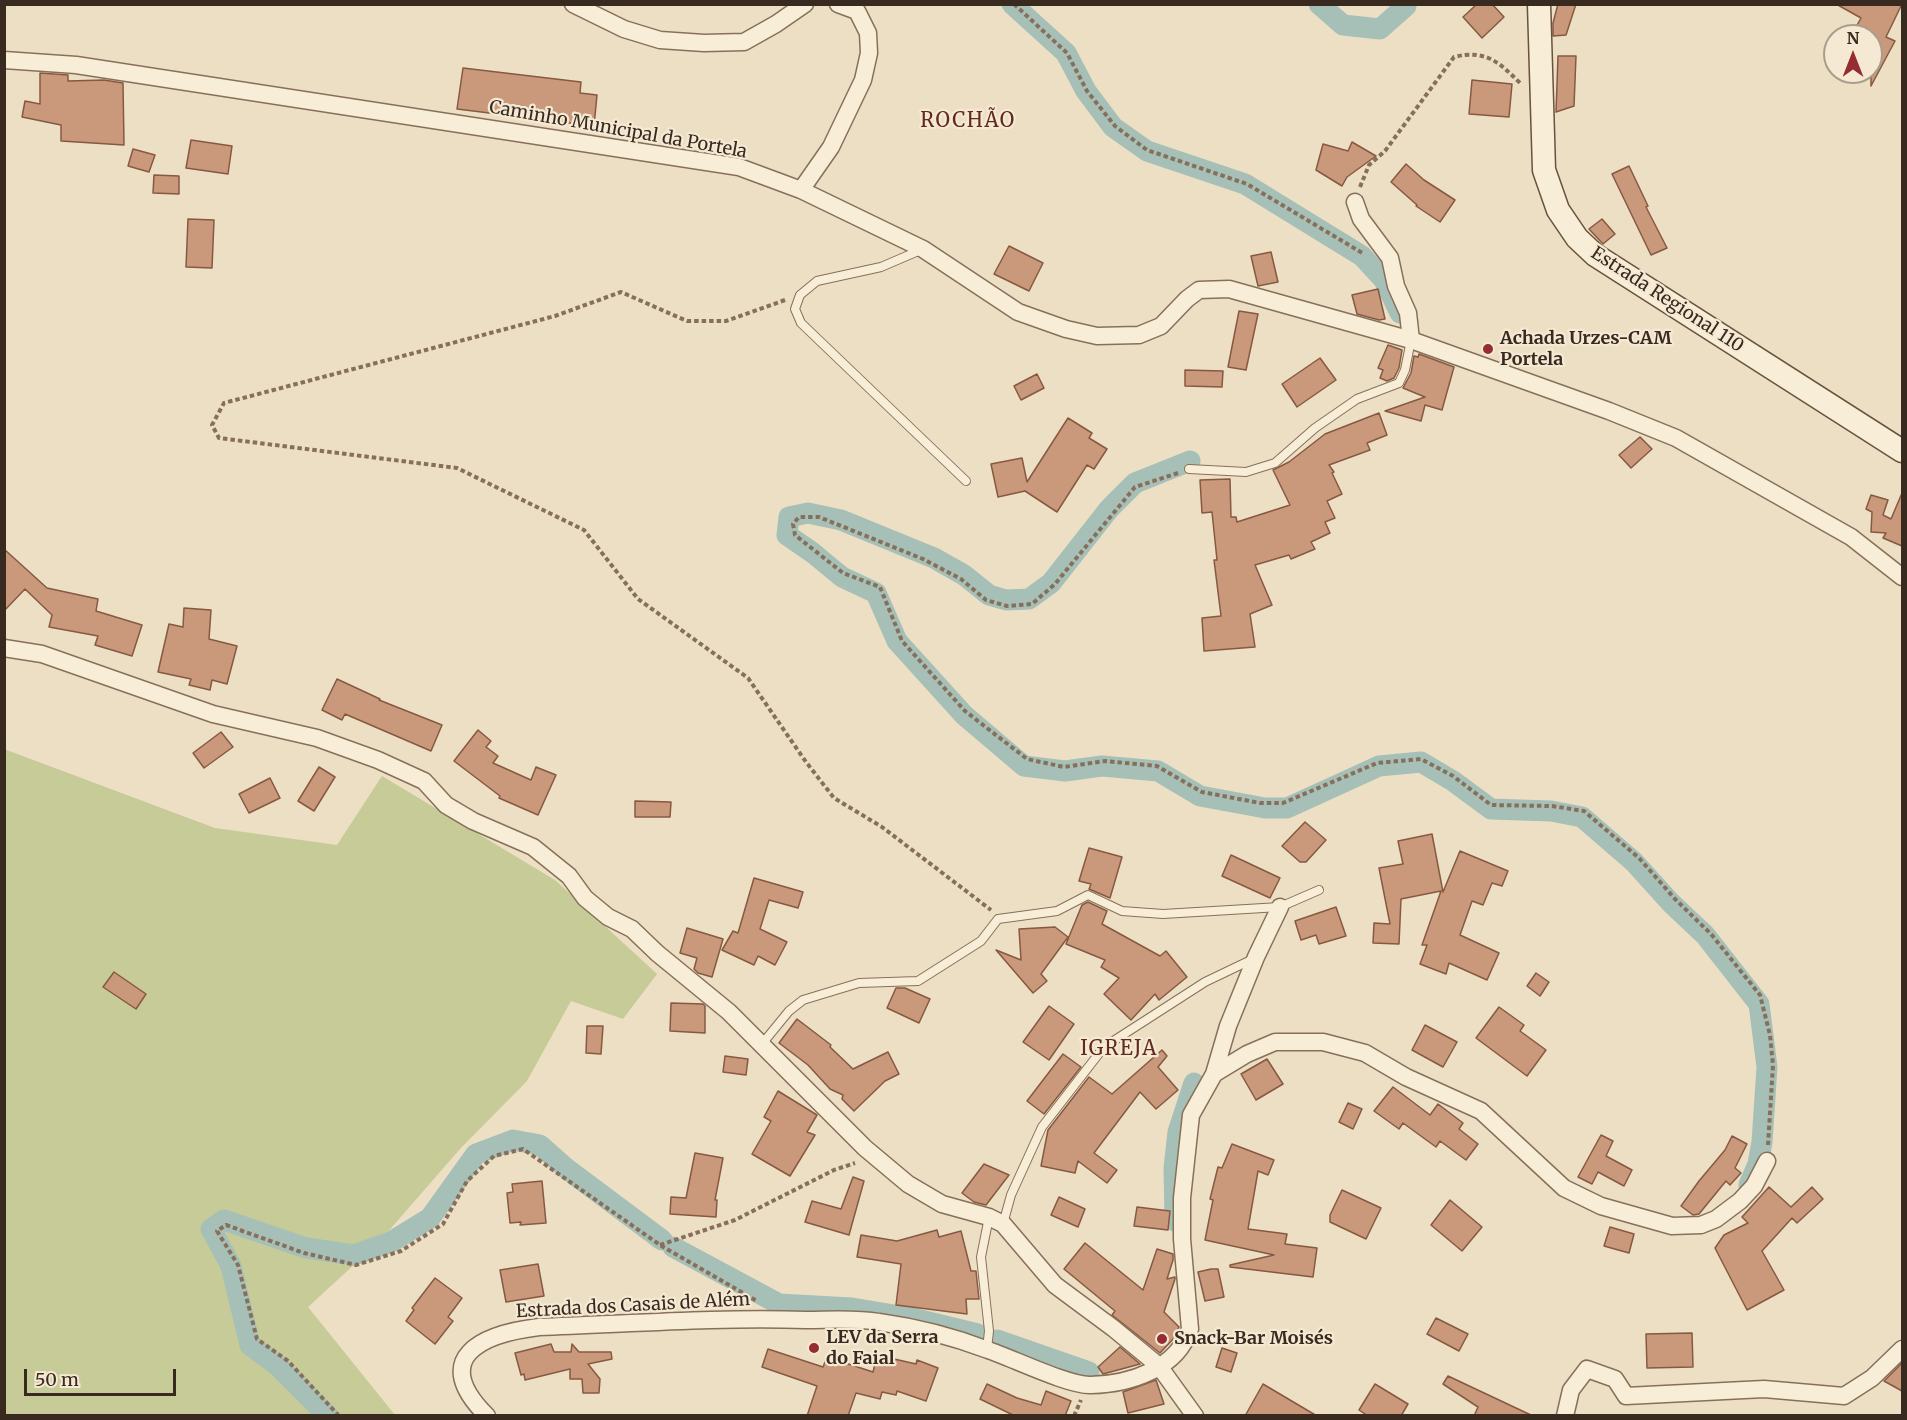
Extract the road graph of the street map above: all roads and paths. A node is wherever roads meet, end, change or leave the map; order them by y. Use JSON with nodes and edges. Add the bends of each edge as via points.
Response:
{"nodes":[{"id":1,"x":573,"y":4,"type":"edge"},
{"id":2,"x":805,"y":4,"type":"edge"},
{"id":3,"x":838,"y":4,"type":"edge"},
{"id":4,"x":1014,"y":4,"type":"edge"},
{"id":5,"x":1539,"y":4,"type":"edge"},
{"id":6,"x":4,"y":60,"type":"edge"},
{"id":7,"x":1542,"y":104,"type":"junction"},
{"id":8,"x":801,"y":190,"type":"junction"},
{"id":9,"x":1355,"y":202,"type":"joint"},
{"id":10,"x":923,"y":249,"type":"junction"},
{"id":11,"x":1372,"y":262,"type":"dead end"},
{"id":12,"x":800,"y":295,"type":"junction"},
{"id":13,"x":1411,"y":340,"type":"junction"},
{"id":14,"x":1902,"y":451,"type":"edge"},
{"id":15,"x":1189,"y":469,"type":"joint"},
{"id":16,"x":966,"y":481,"type":"dead end"},
{"id":17,"x":1902,"y":577,"type":"edge"},
{"id":18,"x":4,"y":648,"type":"edge"},
{"id":19,"x":1319,"y":890,"type":"dead end"},
{"id":20,"x":1280,"y":907,"type":"junction"},
{"id":21,"x":998,"y":919,"type":"junction"},
{"id":22,"x":1256,"y":957,"type":"junction"},
{"id":23,"x":762,"y":1044,"type":"junction"},
{"id":24,"x":1214,"y":1074,"type":"junction"},
{"id":25,"x":865,"y":1148,"type":"junction"},
{"id":26,"x":1767,"y":1161,"type":"joint"},
{"id":27,"x":996,"y":1220,"type":"junction"},
{"id":28,"x":660,"y":1245,"type":"junction"},
{"id":29,"x":768,"y":1312,"type":"junction"},
{"id":30,"x":987,"y":1349,"type":"junction"},
{"id":31,"x":1902,"y":1349,"type":"edge"},
{"id":32,"x":1159,"y":1366,"type":"junction"},
{"id":33,"x":339,"y":1416,"type":"edge"},
{"id":34,"x":487,"y":1416,"type":"edge"},
{"id":35,"x":1195,"y":1416,"type":"edge"},
{"id":36,"x":1565,"y":1416,"type":"edge"}],
"edges":[{"from":1,"to":2,"type":"street","via":[[624,29],[660,40],[704,44],[744,42]]},
{"from":3,"to":8,"type":"street","via":[[857,11],[868,33],[869,52],[863,80],[831,147]]},
{"from":4,"to":11,"type":"path","via":[[1067,52],[1087,91],[1114,126],[1147,150],[1247,184]]},
{"from":5,"to":7,"type":"main road","name":"Estrada Regional 110"},
{"from":6,"to":8,"type":"street","name":"Caminho Municipal da Portela","via":[[88,66],[666,154],[739,167]]},
{"from":7,"to":9,"type":"path","via":[[1498,62],[1471,53],[1454,57],[1386,151],[1369,165]]},
{"from":7,"to":14,"type":"main road","name":"Estrada Regional 110","via":[[1544,170],[1558,210],[1577,238],[1595,255]]},
{"from":8,"to":10,"type":"street","name":"Caminho Municipal da Portela"},
{"from":9,"to":13,"type":"street","via":[[1361,219],[1390,258],[1396,286],[1408,313]]},
{"from":10,"to":12,"type":"lane","via":[[881,267],[817,281]]},
{"from":10,"to":13,"type":"street","name":"Caminho Municipal da Portela","via":[[1018,312],[1097,336],[1139,335],[1161,326],[1199,290],[1216,288]]},
{"from":12,"to":16,"type":"lane","via":[[795,309],[801,323]]},
{"from":12,"to":21,"type":"path","via":[[726,321],[687,321],[621,292],[555,316],[224,403],[212,425],[219,438],[457,468],[584,530],[638,599],[748,678],[834,798],[882,826],[987,906]]},
{"from":13,"to":15,"type":"lane","via":[[1399,383],[1358,399],[1315,428],[1275,463],[1246,472]]},
{"from":13,"to":17,"type":"street","name":"Caminho Municipal da Portela","via":[[1676,438],[1851,537]]},
{"from":15,"to":26,"type":"path","via":[[1136,487],[1054,584],[1032,604],[1007,606],[986,600],[961,579],[923,559],[819,517],[799,517],[793,524],[795,535],[843,573],[880,587],[902,641],[965,711],[1027,759],[1064,767],[1105,761],[1157,766],[1202,792],[1260,803],[1283,803],[1377,763],[1421,759],[1454,776],[1491,805],[1552,806],[1584,812],[1639,858],[1711,934],[1760,995],[1773,1065]]},
{"from":18,"to":23,"type":"street","via":[[42,654],[213,714],[317,738],[424,781],[446,805],[533,847],[569,876],[585,898],[608,917],[632,929]]},
{"from":19,"to":20,"type":"lane"},
{"from":20,"to":21,"type":"lane","via":[[1163,914],[1122,910],[1088,895],[1057,911]]},
{"from":20,"to":22,"type":"street","name":"Estrada dos Casais de Além"},
{"from":21,"to":23,"type":"lane","via":[[981,941],[918,981],[860,983],[803,1000]]},
{"from":22,"to":24,"type":"street","name":"Estrada dos Casais de Além","via":[[1228,1026]]},
{"from":22,"to":27,"type":"lane","via":[[1204,982],[1104,1047],[1042,1128]]},
{"from":23,"to":25,"type":"street"},
{"from":24,"to":26,"type":"street","via":[[1275,1042],[1323,1042],[1365,1053],[1481,1112],[1564,1188],[1601,1206],[1672,1226],[1701,1225],[1716,1219],[1754,1186]]},
{"from":24,"to":32,"type":"street","name":"Estrada dos Casais de Além","via":[[1191,1115],[1182,1198],[1190,1329],[1186,1343]]},
{"from":25,"to":27,"type":"street","via":[[908,1184],[942,1204]]},
{"from":25,"to":28,"type":"path","via":[[858,1162],[834,1170],[735,1220]]},
{"from":27,"to":30,"type":"lane","via":[[981,1257],[989,1331]]},
{"from":27,"to":32,"type":"street","via":[[1055,1285]]},
{"from":28,"to":29,"type":"path"},
{"from":28,"to":33,"type":"path","via":[[523,1149],[494,1156],[467,1181],[443,1224],[400,1251],[356,1265],[304,1253],[226,1225],[217,1231],[238,1265],[257,1339],[288,1361]]},
{"from":29,"to":30,"type":"street","name":"Estrada dos Casais de Além","via":[[878,1321]]},
{"from":29,"to":34,"type":"street","name":"Estrada dos Casais de Além","via":[[539,1327],[490,1338],[464,1358],[460,1376],[473,1402]]},
{"from":30,"to":32,"type":"street","name":"Estrada dos Casais de Além","via":[[1088,1386],[1124,1382]]},
{"from":31,"to":36,"type":"street","via":[[1872,1378],[1844,1396],[1764,1389],[1626,1396],[1615,1379],[1587,1369],[1571,1390]]},
{"from":32,"to":35,"type":"street"}]}
